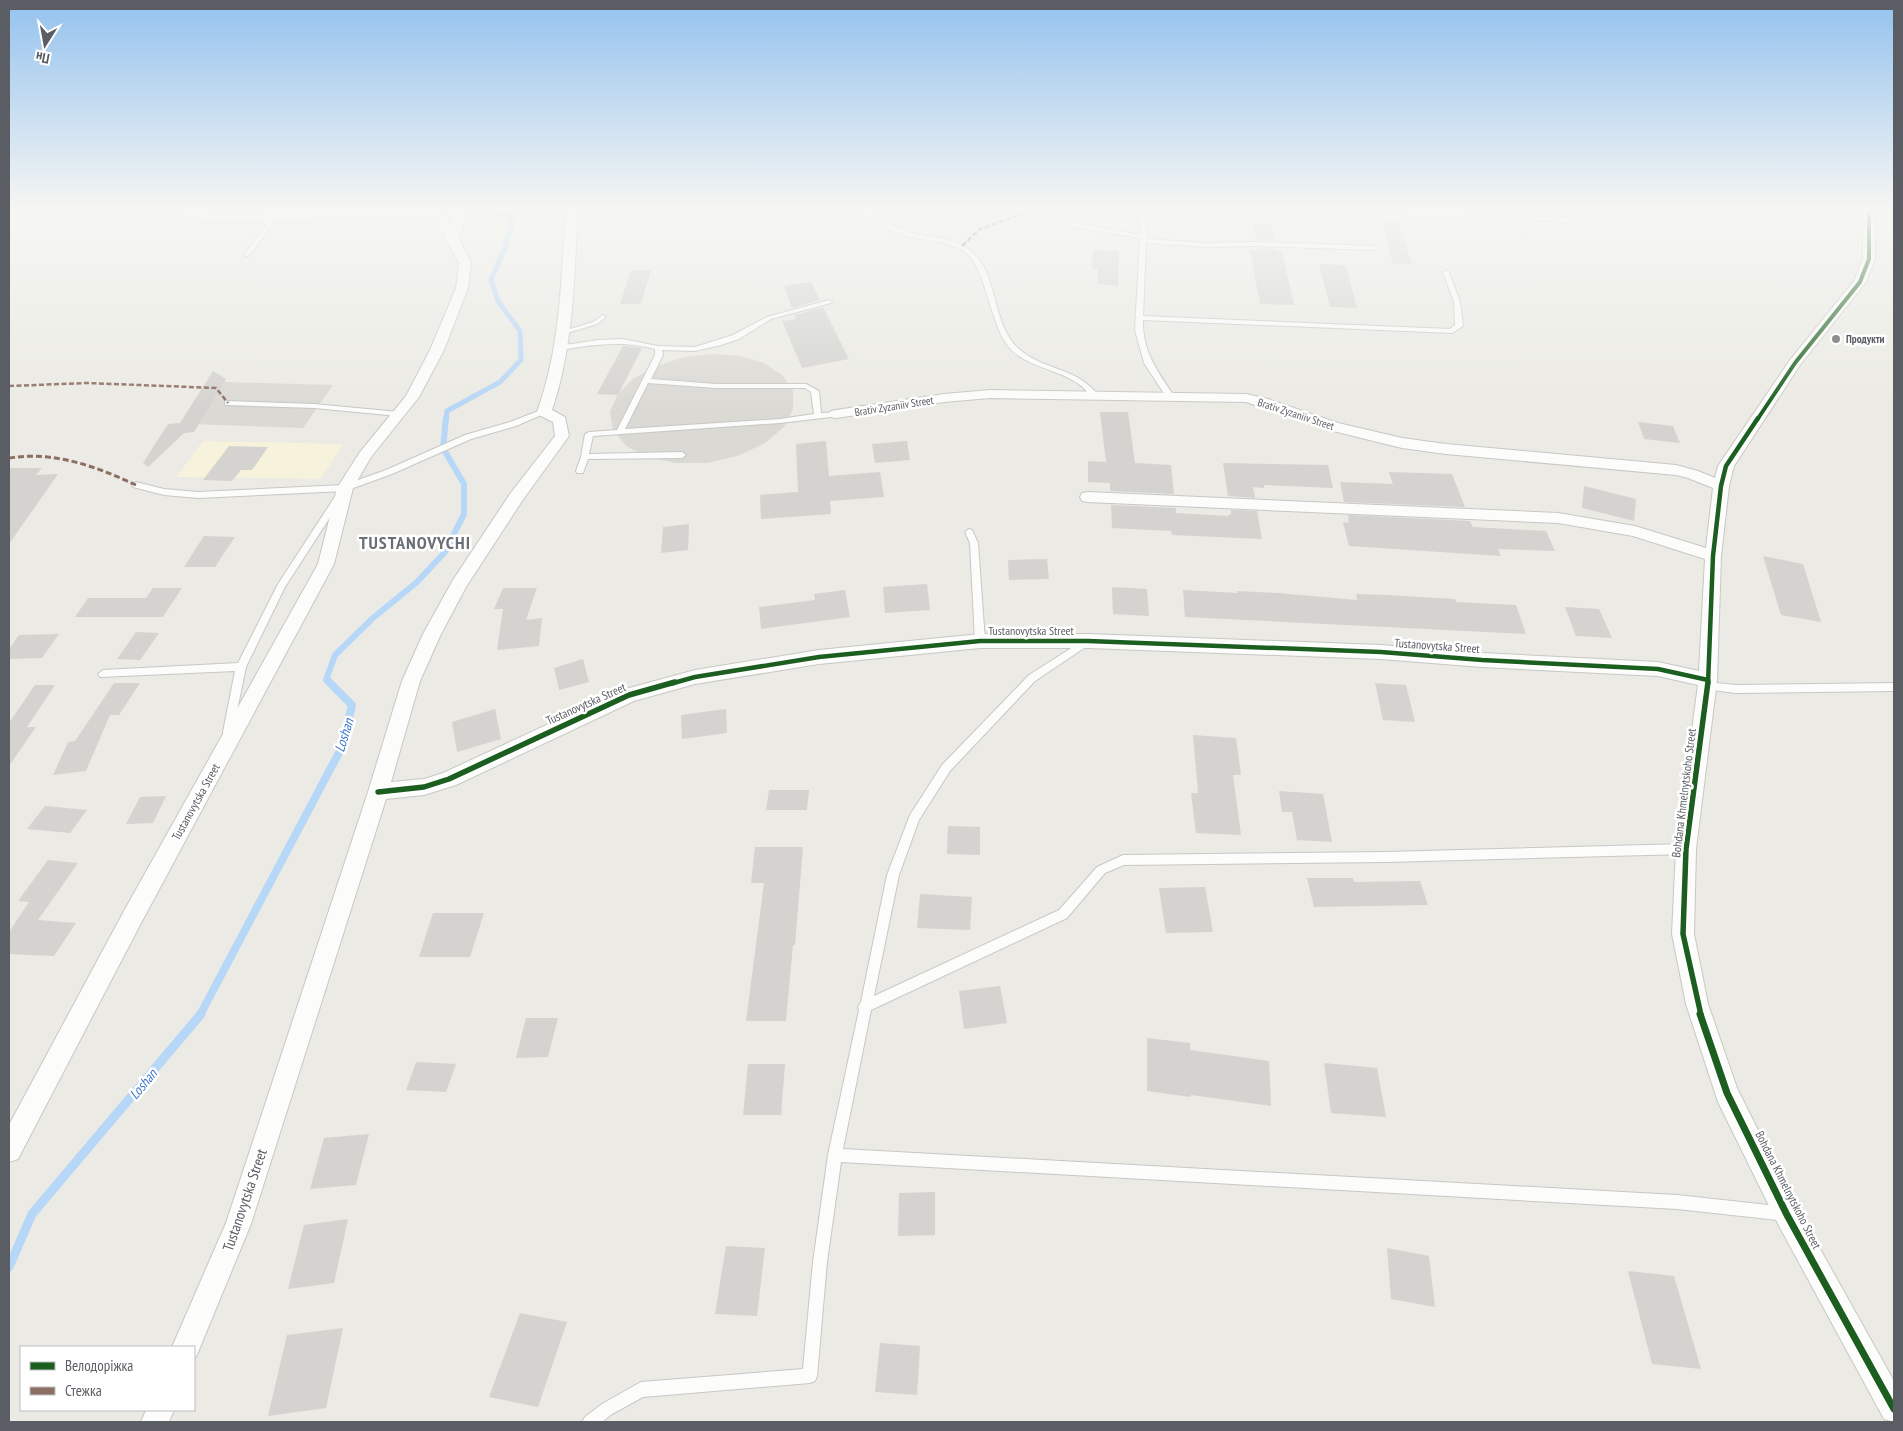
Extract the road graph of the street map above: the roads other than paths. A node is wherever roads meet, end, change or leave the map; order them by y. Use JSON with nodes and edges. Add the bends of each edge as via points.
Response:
{"nodes":[{"id":1,"x":463,"y":276,"type":"edge"},
{"id":2,"x":567,"y":276,"type":"edge"},
{"id":3,"x":983,"y":276,"type":"edge"},
{"id":4,"x":1141,"y":276,"type":"edge"},
{"id":5,"x":1447,"y":276,"type":"edge"},
{"id":6,"x":1863,"y":276,"type":"edge"},
{"id":7,"x":829,"y":302,"type":"dead end"},
{"id":8,"x":603,"y":317,"type":"dead end"},
{"id":9,"x":1139,"y":318,"type":"junction"},
{"id":10,"x":562,"y":340,"type":"junction"},
{"id":11,"x":658,"y":348,"type":"junction"},
{"id":12,"x":646,"y":381,"type":"junction"},
{"id":13,"x":1096,"y":396,"type":"junction"},
{"id":14,"x":1170,"y":396,"type":"junction"},
{"id":15,"x":228,"y":403,"type":"dead end"},
{"id":16,"x":544,"y":412,"type":"junction"},
{"id":17,"x":399,"y":414,"type":"junction"},
{"id":18,"x":836,"y":414,"type":"joint"},
{"id":19,"x":818,"y":417,"type":"junction"},
{"id":20,"x":620,"y":432,"type":"junction"},
{"id":21,"x":682,"y":455,"type":"dead end"},
{"id":22,"x":585,"y":457,"type":"junction"},
{"id":23,"x":580,"y":471,"type":"dead end"},
{"id":24,"x":136,"y":485,"type":"dead end"},
{"id":25,"x":1721,"y":486,"type":"junction"},
{"id":26,"x":346,"y":488,"type":"junction"},
{"id":27,"x":1088,"y":497,"type":"dead end"},
{"id":28,"x":969,"y":532,"type":"dead end"},
{"id":29,"x":1712,"y":556,"type":"junction"},
{"id":30,"x":1088,"y":641,"type":"junction"},
{"id":31,"x":980,"y":642,"type":"junction"},
{"id":32,"x":241,"y":667,"type":"junction"},
{"id":33,"x":103,"y":674,"type":"dead end"},
{"id":34,"x":1707,"y":683,"type":"junction"},
{"id":35,"x":1894,"y":687,"type":"edge"},
{"id":36,"x":225,"y":750,"type":"junction"},
{"id":37,"x":378,"y":792,"type":"junction"},
{"id":38,"x":1686,"y":849,"type":"junction"},
{"id":39,"x":864,"y":1007,"type":"junction"},
{"id":40,"x":9,"y":1150,"type":"edge"},
{"id":41,"x":835,"y":1155,"type":"junction"},
{"id":42,"x":1787,"y":1215,"type":"junction"},
{"id":43,"x":186,"y":1346,"type":"edge"},
{"id":44,"x":1894,"y":1409,"type":"edge"},
{"id":45,"x":590,"y":1422,"type":"edge"}],
"edges":[{"from":1,"to":17,"type":"street","name":"Tustanovytska Street","via":[[462,288],[437,350]]},
{"from":2,"to":10,"type":"street"},
{"from":3,"to":13,"type":"lane","via":[[1007,341],[1019,353],[1075,378]]},
{"from":4,"to":9,"type":"lane"},
{"from":5,"to":9,"type":"lane","via":[[1457,302],[1459,326],[1452,331]]},
{"from":6,"to":25,"type":"street","name":"Bohdana Khmelnytskoho Street","via":[[1795,363],[1726,466]]},
{"from":7,"to":11,"type":"lane","via":[[769,318],[736,337],[718,343],[694,348]]},
{"from":8,"to":10,"type":"lane"},
{"from":9,"to":14,"type":"lane","via":[[1148,362]]},
{"from":10,"to":11,"type":"lane","via":[[584,344],[624,342]]},
{"from":10,"to":16,"type":"street","via":[[555,381]]},
{"from":11,"to":12,"type":"lane","via":[[659,355]]},
{"from":12,"to":19,"type":"lane","via":[[707,386],[806,386],[815,391]]},
{"from":12,"to":20,"type":"lane"},
{"from":13,"to":14,"type":"street","name":"Brativ Zyzaniiv Street"},
{"from":13,"to":18,"type":"street","name":"Brativ Zyzaniiv Street","via":[[971,395]]},
{"from":14,"to":25,"type":"street","name":"Brativ Zyzaniiv Street","via":[[1246,398],[1334,427],[1402,443],[1676,470]]},
{"from":15,"to":17,"type":"lane","via":[[346,408]]},
{"from":16,"to":26,"type":"lane","via":[[468,437]]},
{"from":16,"to":37,"type":"street","name":"Tustanovytska Street","via":[[560,420],[562,436],[459,584],[432,634],[410,681]]},
{"from":17,"to":26,"type":"street","name":"Tustanovytska Street","via":[[366,455]]},
{"from":18,"to":19,"type":"lane"},
{"from":19,"to":20,"type":"lane"},
{"from":20,"to":22,"type":"lane","via":[[589,434]]},
{"from":21,"to":22,"type":"lane"},
{"from":22,"to":23,"type":"lane"},
{"from":24,"to":26,"type":"lane","via":[[198,495]]},
{"from":25,"to":29,"type":"street","name":"Bohdana Khmelnytskoho Street"},
{"from":26,"to":32,"type":"lane","via":[[281,586]]},
{"from":26,"to":36,"type":"street","name":"Tustanovytska Street","via":[[326,564]]},
{"from":27,"to":29,"type":"street","via":[[1558,518],[1635,531]]},
{"from":28,"to":31,"type":"lane","via":[[974,543]]},
{"from":29,"to":34,"type":"street","name":"Bohdana Khmelnytskoho Street"},
{"from":30,"to":31,"type":"street","name":"Tustanovytska Street"},
{"from":30,"to":34,"type":"street","name":"Tustanovytska Street","via":[[1381,652],[1658,669]]},
{"from":30,"to":39,"type":"lane","via":[[1032,678],[946,768],[914,818],[893,875]]},
{"from":31,"to":37,"type":"street","name":"Tustanovytska Street","via":[[819,657],[695,677],[629,695],[449,779],[424,787]]},
{"from":32,"to":33,"type":"lane"},
{"from":32,"to":36,"type":"lane"},
{"from":34,"to":35,"type":"lane","via":[[1736,689]]},
{"from":34,"to":38,"type":"street","name":"Bohdana Khmelnytskoho Street"},
{"from":36,"to":40,"type":"street","name":"Tustanovytska Street","via":[[127,926]]},
{"from":37,"to":43,"type":"street","name":"Tustanovytska Street","via":[[238,1224]]},
{"from":38,"to":39,"type":"lane","via":[[1123,860],[1101,870],[1063,914]]},
{"from":38,"to":42,"type":"street","name":"Bohdana Khmelnytskoho Street","via":[[1682,934],[1697,1004],[1727,1093]]},
{"from":39,"to":41,"type":"lane"},
{"from":41,"to":42,"type":"lane","via":[[1677,1202]]},
{"from":41,"to":45,"type":"lane","via":[[820,1262],[810,1376],[641,1390]]},
{"from":42,"to":44,"type":"street","name":"Bohdana Khmelnytskoho Street"}]}
